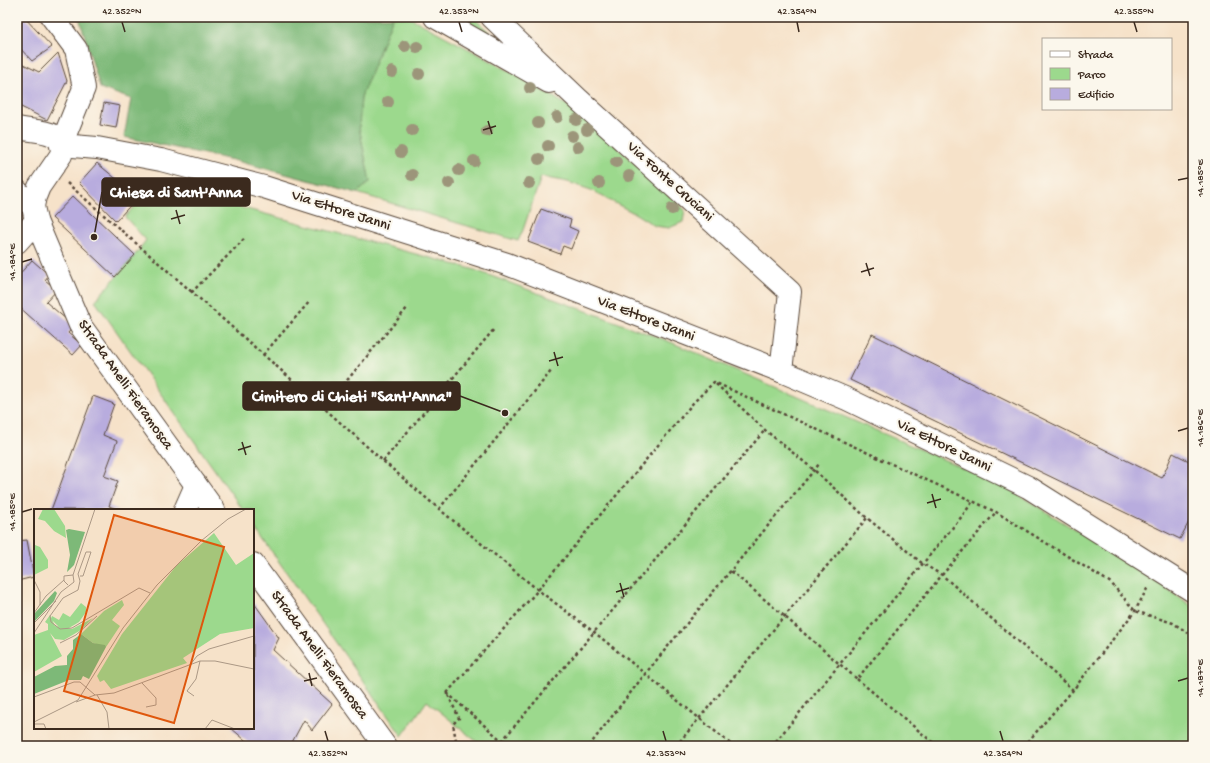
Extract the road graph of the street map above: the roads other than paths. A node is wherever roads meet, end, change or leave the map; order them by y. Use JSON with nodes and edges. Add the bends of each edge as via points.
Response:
{"nodes":[{"id":1,"x":52,"y":17,"type":"edge"},
{"id":2,"x":435,"y":17,"type":"edge"},
{"id":3,"x":492,"y":17,"type":"edge"},
{"id":4,"x":580,"y":100,"type":"junction"},
{"id":5,"x":17,"y":128,"type":"edge"},
{"id":6,"x":61,"y":145,"type":"junction"},
{"id":7,"x":17,"y":191,"type":"edge"},
{"id":8,"x":35,"y":213,"type":"junction"},
{"id":9,"x":17,"y":242,"type":"edge"},
{"id":10,"x":781,"y":371,"type":"junction"},
{"id":11,"x":196,"y":485,"type":"junction"},
{"id":12,"x":185,"y":509,"type":"edge"},
{"id":13,"x":213,"y":509,"type":"edge"},
{"id":14,"x":254,"y":565,"type":"edge"},
{"id":15,"x":1193,"y":590,"type":"edge"},
{"id":16,"x":385,"y":746,"type":"edge"}],
"edges":[{"from":1,"to":6,"type":"street","via":[[76,49],[84,88]]},
{"from":2,"to":4,"type":"street"},
{"from":3,"to":4,"type":"street","name":"Via Fonte Cruciani"},
{"from":4,"to":10,"type":"street","name":"Via Fonte Cruciani","via":[[790,292]]},
{"from":5,"to":6,"type":"street","via":[[53,134]]},
{"from":6,"to":8,"type":"street","via":[[61,155],[39,187]]},
{"from":6,"to":10,"type":"street","name":"Via Ettore Janni","via":[[97,148],[160,160],[264,187],[507,264]]},
{"from":7,"to":8,"type":"street"},
{"from":8,"to":9,"type":"street"},
{"from":8,"to":11,"type":"street","name":"Strada Anelli Fieramosca","via":[[80,325]]},
{"from":10,"to":15,"type":"street","name":"Via Ettore Janni","via":[[846,399],[1028,487]]},
{"from":11,"to":12,"type":"street"},
{"from":11,"to":13,"type":"street","name":"Strada Anelli Fieramosca"},
{"from":14,"to":16,"type":"street","name":"Strada Anelli Fieramosca"}]}
